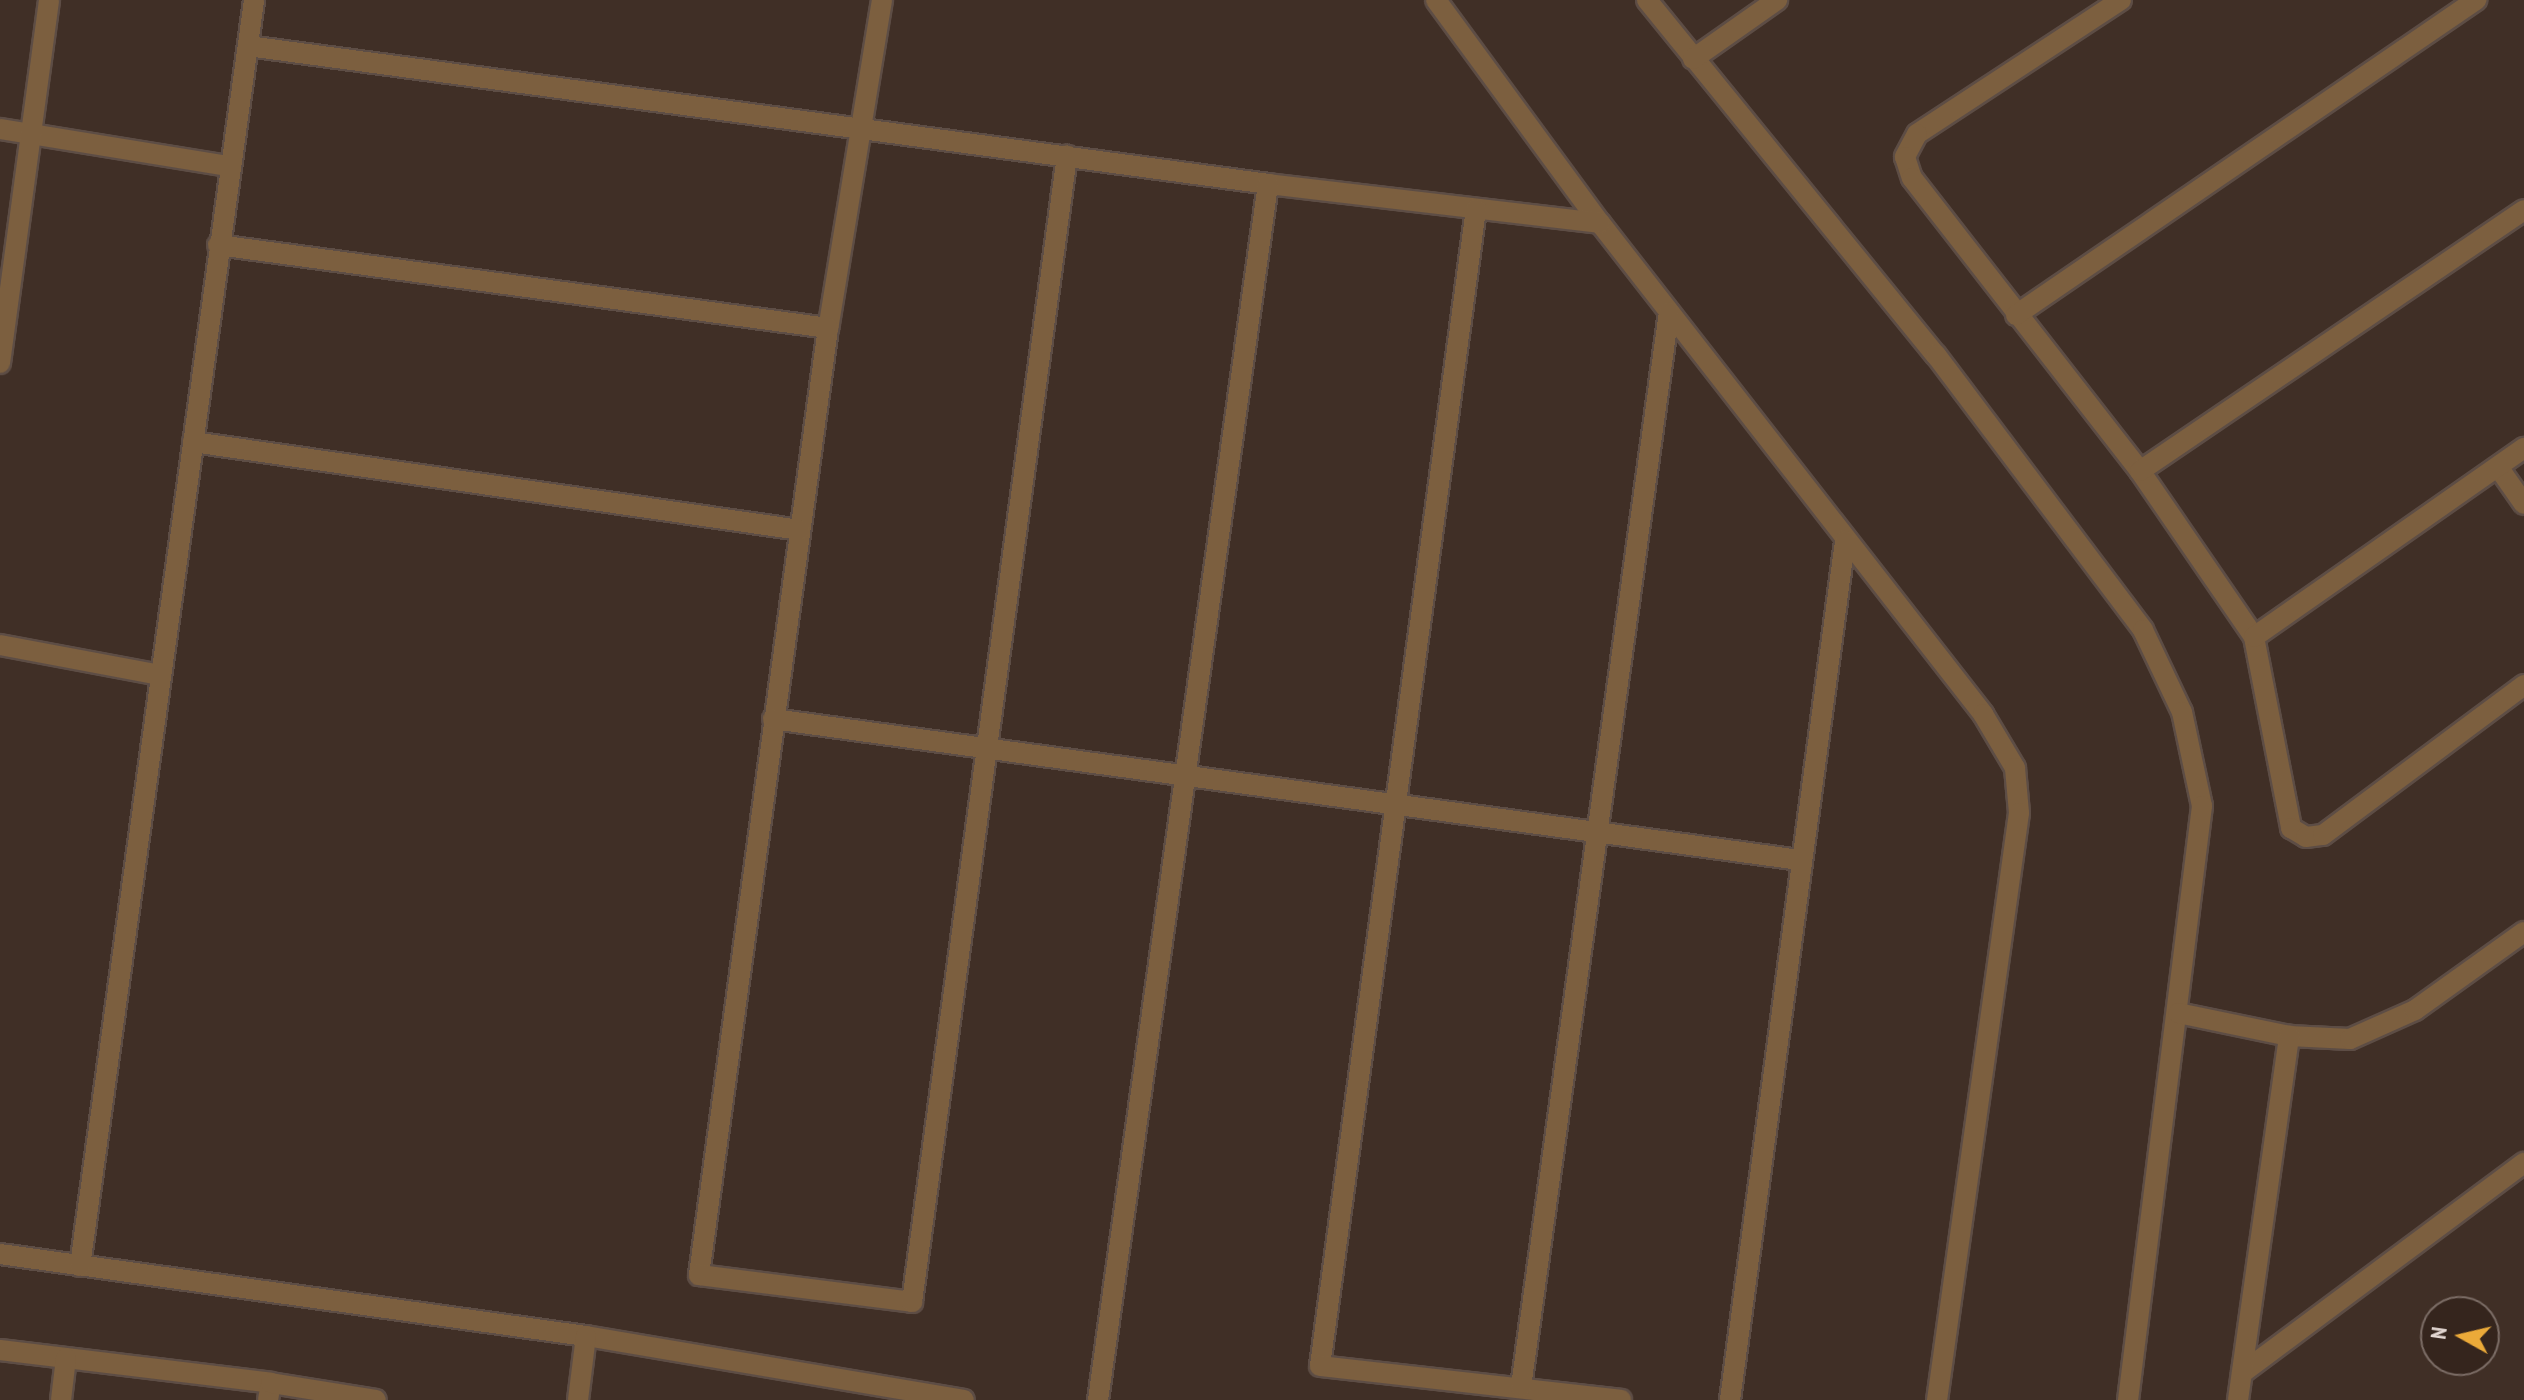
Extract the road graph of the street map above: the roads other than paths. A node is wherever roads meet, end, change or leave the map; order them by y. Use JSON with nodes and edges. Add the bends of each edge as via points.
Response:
{"nodes":[{"id":1,"x":49,"y":0,"type":"edge"},
{"id":2,"x":254,"y":0,"type":"edge"},
{"id":3,"x":882,"y":0,"type":"edge"},
{"id":4,"x":1436,"y":0,"type":"edge"},
{"id":5,"x":1647,"y":0,"type":"edge"},
{"id":6,"x":1777,"y":0,"type":"edge"},
{"id":7,"x":2121,"y":0,"type":"edge"},
{"id":8,"x":2476,"y":0,"type":"edge"},
{"id":9,"x":248,"y":46,"type":"junction"},
{"id":10,"x":1693,"y":59,"type":"junction"},
{"id":11,"x":859,"y":128,"type":"junction"},
{"id":12,"x":0,"y":129,"type":"edge"},
{"id":13,"x":32,"y":133,"type":"junction"},
{"id":14,"x":1067,"y":155,"type":"junction"},
{"id":15,"x":228,"y":166,"type":"junction"},
{"id":16,"x":1268,"y":184,"type":"junction"},
{"id":17,"x":1476,"y":209,"type":"junction"},
{"id":18,"x":2524,"y":210,"type":"edge"},
{"id":19,"x":1600,"y":223,"type":"junction"},
{"id":20,"x":218,"y":245,"type":"junction"},
{"id":21,"x":1669,"y":312,"type":"junction"},
{"id":22,"x":2016,"y":315,"type":"junction"},
{"id":23,"x":828,"y":328,"type":"junction"},
{"id":24,"x":0,"y":363,"type":"edge"},
{"id":25,"x":193,"y":442,"type":"junction"},
{"id":26,"x":2524,"y":448,"type":"edge"},
{"id":27,"x":2498,"y":467,"type":"junction"},
{"id":28,"x":2140,"y":471,"type":"junction"},
{"id":29,"x":2524,"y":504,"type":"edge"},
{"id":30,"x":800,"y":530,"type":"junction"},
{"id":31,"x":1845,"y":541,"type":"junction"},
{"id":32,"x":2254,"y":637,"type":"junction"},
{"id":33,"x":0,"y":645,"type":"edge"},
{"id":34,"x":160,"y":675,"type":"junction"},
{"id":35,"x":2524,"y":685,"type":"edge"},
{"id":36,"x":773,"y":719,"type":"junction"},
{"id":37,"x":984,"y":747,"type":"junction"},
{"id":38,"x":1182,"y":775,"type":"junction"},
{"id":39,"x":1393,"y":804,"type":"junction"},
{"id":40,"x":1597,"y":833,"type":"junction"},
{"id":41,"x":1800,"y":860,"type":"junction"},
{"id":42,"x":2524,"y":932,"type":"edge"},
{"id":43,"x":2178,"y":1013,"type":"junction"},
{"id":44,"x":2289,"y":1036,"type":"junction"},
{"id":45,"x":2524,"y":1163,"type":"edge"},
{"id":46,"x":0,"y":1254,"type":"edge"},
{"id":47,"x":80,"y":1266,"type":"junction"},
{"id":48,"x":586,"y":1336,"type":"junction"},
{"id":49,"x":0,"y":1350,"type":"edge"},
{"id":50,"x":66,"y":1358,"type":"junction"},
{"id":51,"x":2242,"y":1373,"type":"junction"},
{"id":52,"x":1521,"y":1387,"type":"junction"},
{"id":53,"x":270,"y":1392,"type":"edge"},
{"id":54,"x":61,"y":1400,"type":"edge"},
{"id":55,"x":376,"y":1400,"type":"edge"},
{"id":56,"x":578,"y":1400,"type":"edge"},
{"id":57,"x":964,"y":1400,"type":"edge"},
{"id":58,"x":1098,"y":1400,"type":"edge"},
{"id":59,"x":1621,"y":1400,"type":"edge"},
{"id":60,"x":1730,"y":1400,"type":"edge"},
{"id":61,"x":1937,"y":1400,"type":"edge"},
{"id":62,"x":2128,"y":1400,"type":"edge"},
{"id":63,"x":2238,"y":1400,"type":"edge"}],
"edges":[{"from":1,"to":13,"type":"street"},
{"from":2,"to":9,"type":"street"},
{"from":3,"to":11,"type":"street"},
{"from":4,"to":19,"type":"street"},
{"from":5,"to":10,"type":"street"},
{"from":6,"to":10,"type":"street"},
{"from":7,"to":22,"type":"street","via":[[1917,134],[1905,157],[1912,178]]},
{"from":8,"to":22,"type":"street"},
{"from":9,"to":11,"type":"street"},
{"from":9,"to":15,"type":"street"},
{"from":10,"to":43,"type":"street","via":[[1936,355],[2143,630],[2182,712],[2202,806]]},
{"from":11,"to":14,"type":"street"},
{"from":11,"to":23,"type":"street"},
{"from":12,"to":13,"type":"street"},
{"from":13,"to":15,"type":"street"},
{"from":13,"to":24,"type":"street"},
{"from":14,"to":16,"type":"street"},
{"from":14,"to":37,"type":"street"},
{"from":15,"to":20,"type":"street"},
{"from":16,"to":17,"type":"street"},
{"from":16,"to":38,"type":"street"},
{"from":17,"to":19,"type":"street"},
{"from":17,"to":39,"type":"street"},
{"from":18,"to":28,"type":"street"},
{"from":19,"to":21,"type":"street"},
{"from":20,"to":23,"type":"street"},
{"from":20,"to":25,"type":"street"},
{"from":21,"to":31,"type":"street"},
{"from":21,"to":40,"type":"street"},
{"from":22,"to":28,"type":"street"},
{"from":23,"to":30,"type":"street"},
{"from":25,"to":30,"type":"street"},
{"from":25,"to":34,"type":"street"},
{"from":26,"to":27,"type":"street"},
{"from":27,"to":29,"type":"street"},
{"from":27,"to":32,"type":"street"},
{"from":28,"to":32,"type":"street"},
{"from":30,"to":36,"type":"street"},
{"from":31,"to":41,"type":"street"},
{"from":31,"to":61,"type":"street","via":[[1983,714],[2015,768],[2019,813]]},
{"from":32,"to":35,"type":"street","via":[[2286,811],[2291,828],[2306,837],[2323,835]]},
{"from":33,"to":34,"type":"street"},
{"from":34,"to":47,"type":"street"},
{"from":36,"to":37,"type":"street"},
{"from":36,"to":37,"type":"street","via":[[699,1275],[912,1302]]},
{"from":37,"to":38,"type":"street"},
{"from":38,"to":39,"type":"street"},
{"from":38,"to":58,"type":"street"},
{"from":39,"to":40,"type":"street"},
{"from":39,"to":52,"type":"street","via":[[1320,1366]]},
{"from":40,"to":41,"type":"street"},
{"from":40,"to":52,"type":"street"},
{"from":41,"to":60,"type":"street"},
{"from":42,"to":44,"type":"street","via":[[2384,1027],[2350,1039]]},
{"from":43,"to":44,"type":"street"},
{"from":43,"to":62,"type":"street"},
{"from":44,"to":51,"type":"street"},
{"from":45,"to":51,"type":"street"},
{"from":46,"to":47,"type":"street"},
{"from":47,"to":48,"type":"street"},
{"from":48,"to":56,"type":"street"},
{"from":48,"to":57,"type":"street"},
{"from":49,"to":50,"type":"street"},
{"from":50,"to":53,"type":"street"},
{"from":50,"to":54,"type":"street"},
{"from":51,"to":63,"type":"street"},
{"from":52,"to":59,"type":"street"},
{"from":53,"to":55,"type":"street"}]}
